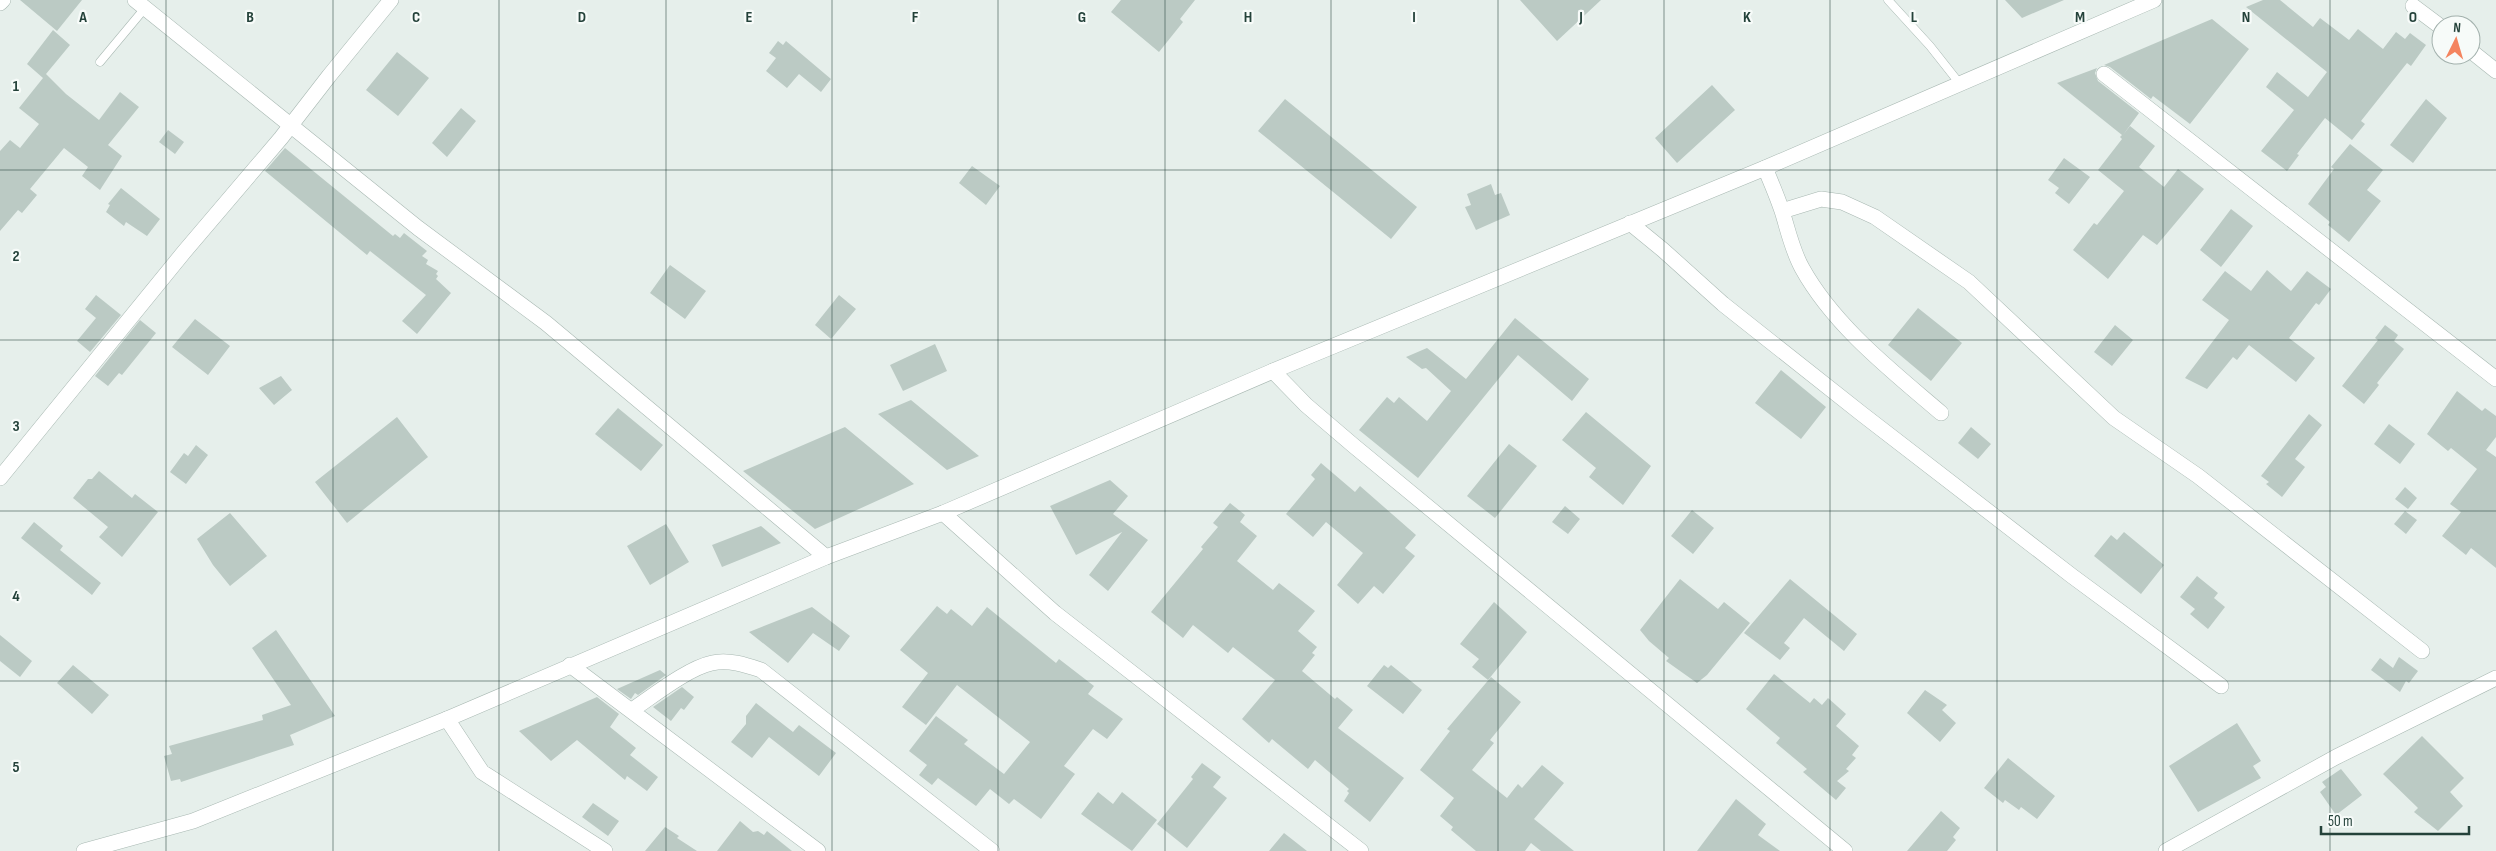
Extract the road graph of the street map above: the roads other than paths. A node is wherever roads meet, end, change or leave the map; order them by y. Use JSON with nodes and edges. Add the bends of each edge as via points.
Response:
{"nodes":[{"id":1,"x":3,"y":0,"type":"edge"},
{"id":2,"x":391,"y":0,"type":"edge"},
{"id":3,"x":1888,"y":0,"type":"edge"},
{"id":4,"x":2154,"y":0,"type":"edge"},
{"id":5,"x":0,"y":3,"type":"edge"},
{"id":6,"x":140,"y":4,"type":"edge"},
{"id":7,"x":2413,"y":6,"type":"dead end"},
{"id":8,"x":2431,"y":20,"type":"edge"},
{"id":9,"x":2481,"y":59,"type":"edge"},
{"id":10,"x":100,"y":62,"type":"dead end"},
{"id":11,"x":2496,"y":70,"type":"edge"},
{"id":12,"x":2104,"y":74,"type":"dead end"},
{"id":13,"x":1960,"y":84,"type":"junction"},
{"id":14,"x":291,"y":125,"type":"junction"},
{"id":15,"x":1765,"y":168,"type":"junction"},
{"id":16,"x":1782,"y":211,"type":"junction"},
{"id":17,"x":1630,"y":224,"type":"junction"},
{"id":18,"x":1273,"y":371,"type":"junction"},
{"id":19,"x":2496,"y":379,"type":"edge"},
{"id":20,"x":1941,"y":413,"type":"dead end"},
{"id":21,"x":0,"y":478,"type":"edge"},
{"id":22,"x":943,"y":513,"type":"junction"},
{"id":23,"x":826,"y":557,"type":"junction"},
{"id":24,"x":2422,"y":651,"type":"dead end"},
{"id":25,"x":570,"y":665,"type":"junction"},
{"id":26,"x":2496,"y":678,"type":"edge"},
{"id":27,"x":2221,"y":686,"type":"dead end"},
{"id":28,"x":632,"y":710,"type":"junction"},
{"id":29,"x":447,"y":719,"type":"junction"},
{"id":30,"x":84,"y":851,"type":"edge"},
{"id":31,"x":605,"y":851,"type":"edge"},
{"id":32,"x":818,"y":851,"type":"edge"},
{"id":33,"x":992,"y":851,"type":"edge"},
{"id":34,"x":1361,"y":851,"type":"edge"},
{"id":35,"x":1845,"y":851,"type":"edge"},
{"id":36,"x":2166,"y":851,"type":"edge"}],
"edges":[{"from":1,"to":5,"type":"street"},
{"from":2,"to":14,"type":"street"},
{"from":3,"to":13,"type":"lane"},
{"from":4,"to":13,"type":"street"},
{"from":6,"to":10,"type":"lane"},
{"from":6,"to":14,"type":"street"},
{"from":7,"to":8,"type":"street"},
{"from":9,"to":11,"type":"street"},
{"from":12,"to":19,"type":"street"},
{"from":13,"to":15,"type":"street"},
{"from":14,"to":21,"type":"street"},
{"from":14,"to":23,"type":"street","via":[[418,228],[546,323]]},
{"from":15,"to":16,"type":"street"},
{"from":15,"to":17,"type":"street"},
{"from":16,"to":20,"type":"street","via":[[1792,248],[1814,287],[1889,368]]},
{"from":16,"to":24,"type":"street","via":[[1821,199],[1842,202],[1875,217],[1969,282],[2114,418],[2198,476]]},
{"from":17,"to":18,"type":"street"},
{"from":17,"to":27,"type":"street","via":[[1723,304],[1862,414]]},
{"from":18,"to":22,"type":"street"},
{"from":18,"to":35,"type":"street","via":[[1306,405],[1354,446]]},
{"from":22,"to":23,"type":"street"},
{"from":22,"to":34,"type":"street","via":[[1056,613]]},
{"from":23,"to":25,"type":"street"},
{"from":25,"to":28,"type":"street"},
{"from":25,"to":29,"type":"street"},
{"from":26,"to":36,"type":"street","via":[[2336,757]]},
{"from":28,"to":32,"type":"street"},
{"from":28,"to":33,"type":"street","via":[[682,676],[712,663],[739,663],[761,670]]},
{"from":29,"to":30,"type":"street","via":[[193,821]]},
{"from":29,"to":31,"type":"street","via":[[482,772]]}]}
